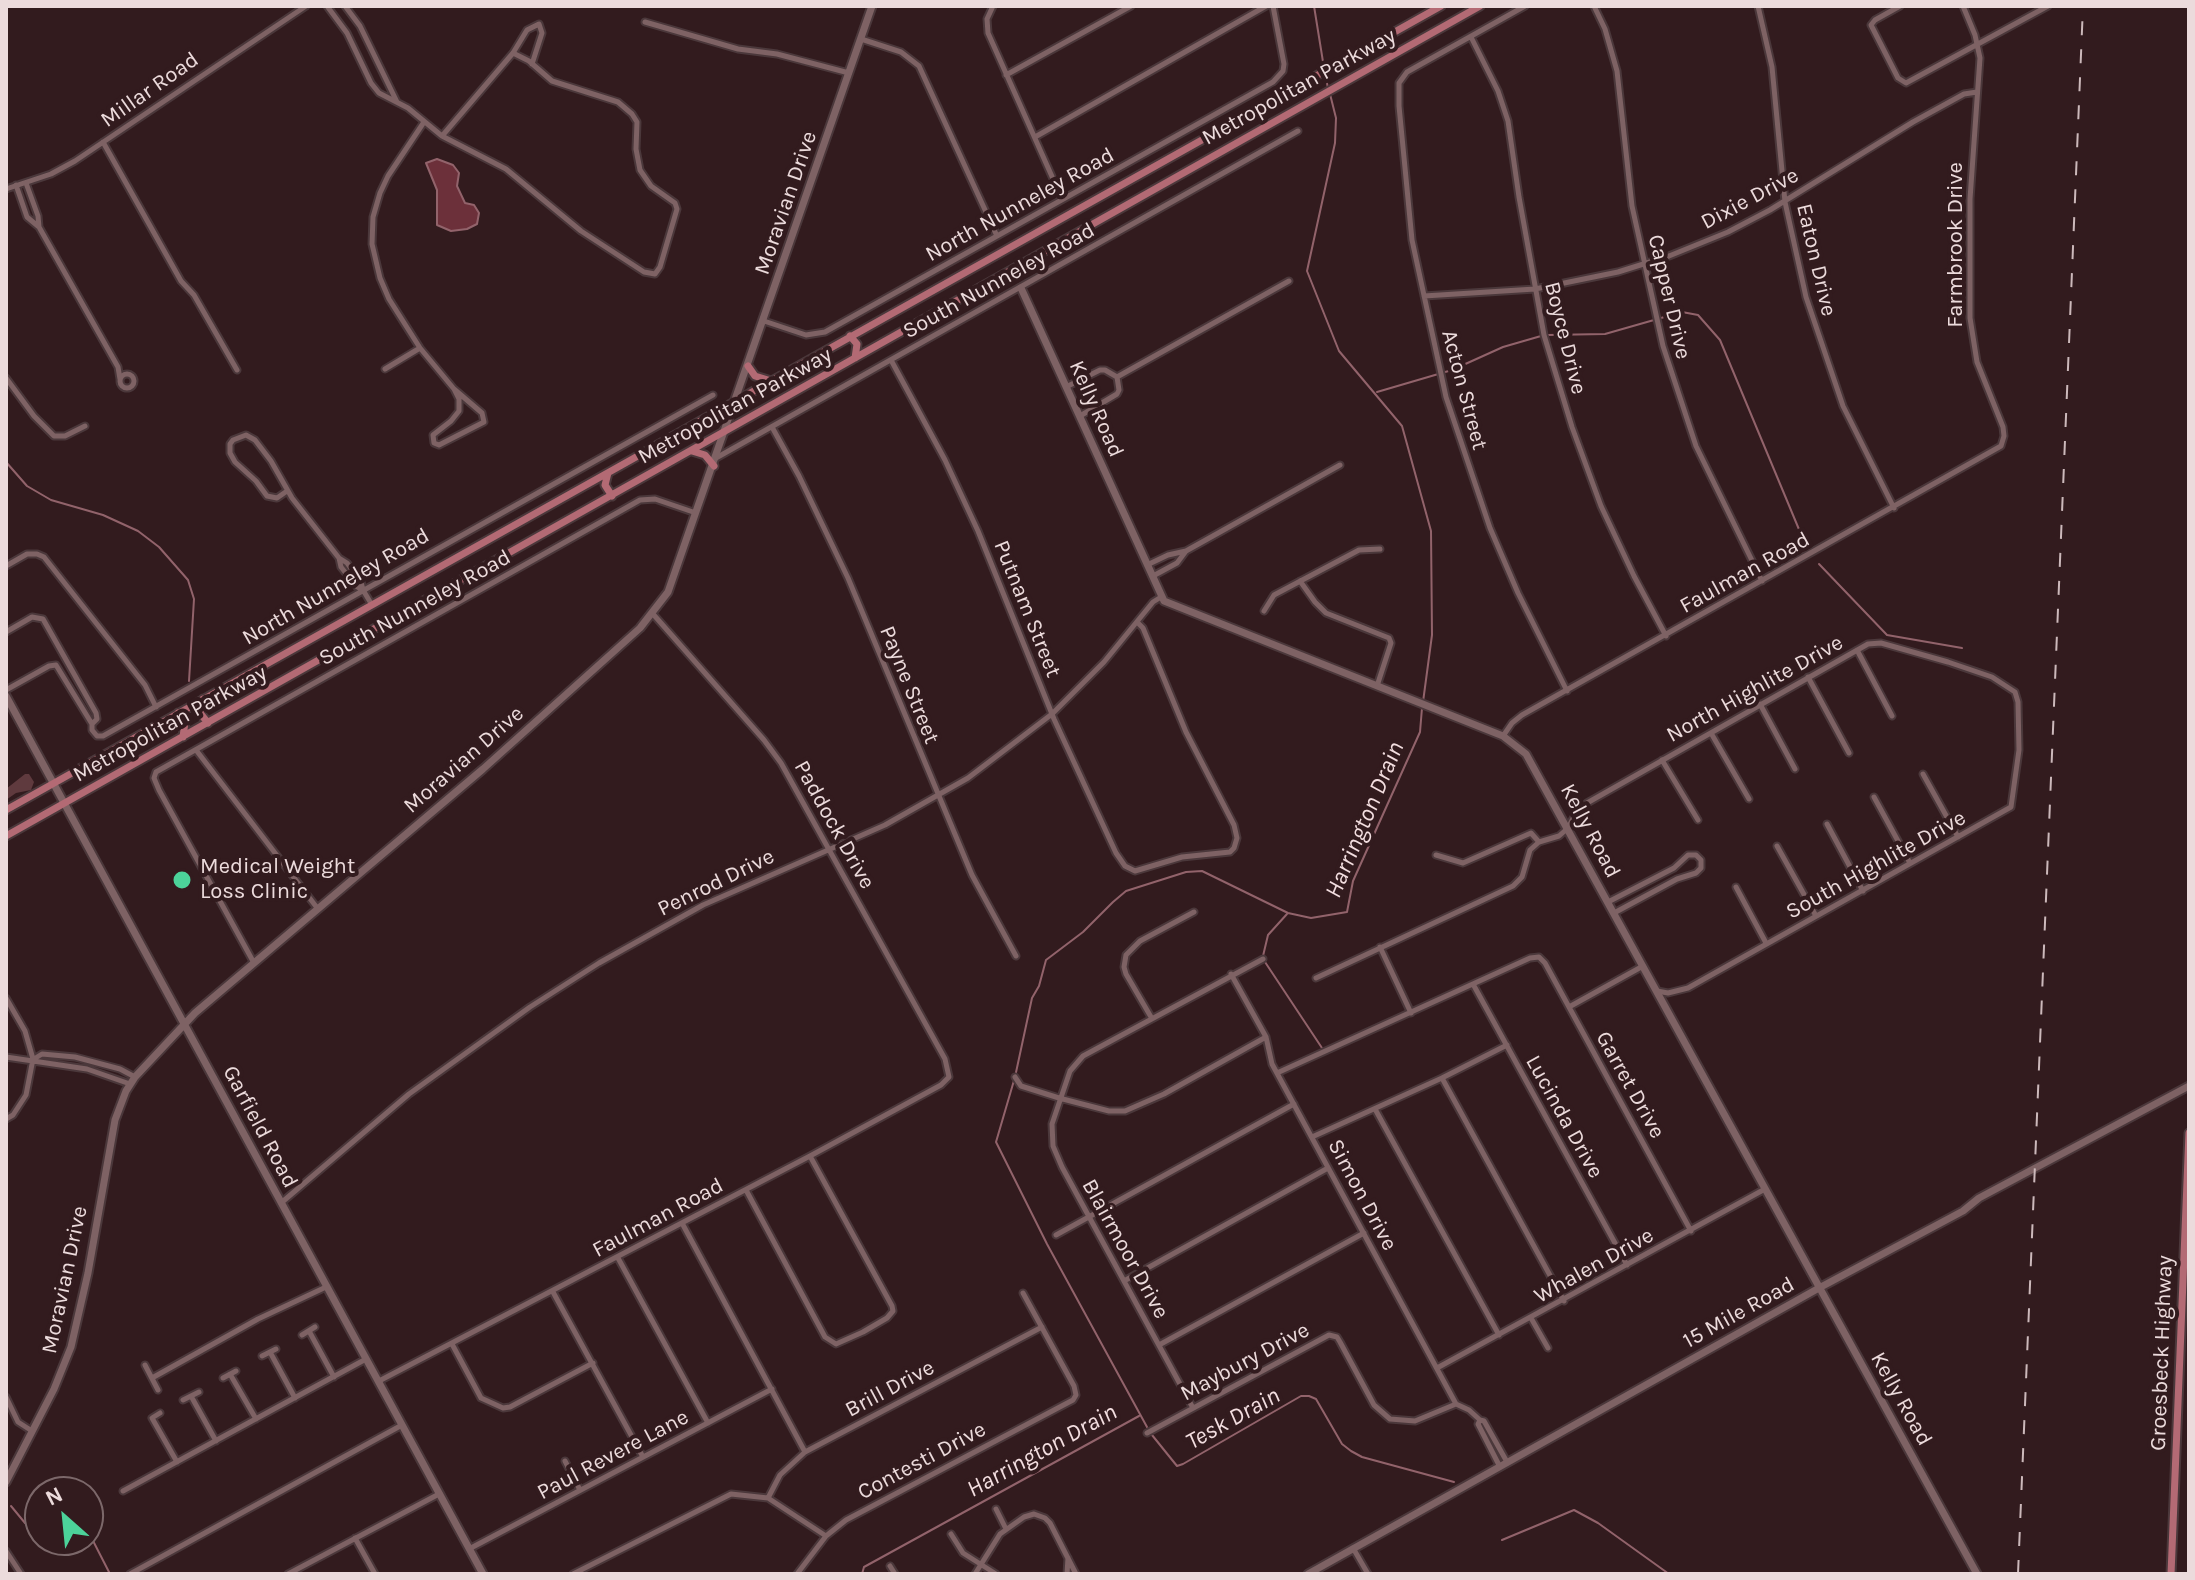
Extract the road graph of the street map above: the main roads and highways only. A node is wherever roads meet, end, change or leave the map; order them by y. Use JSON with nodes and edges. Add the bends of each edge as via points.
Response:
{"nodes":[{"id":1,"x":1441,"y":6,"type":"edge"},
{"id":2,"x":1480,"y":6,"type":"edge"},
{"id":3,"x":850,"y":336,"type":"junction"},
{"id":4,"x":854,"y":360,"type":"junction"},
{"id":5,"x":748,"y":366,"type":"road end"},
{"id":6,"x":771,"y":380,"type":"junction"},
{"id":7,"x":692,"y":451,"type":"junction"},
{"id":8,"x":715,"y":462,"type":"road end"},
{"id":9,"x":609,"y":471,"type":"junction"},
{"id":10,"x":612,"y":496,"type":"junction"},
{"id":11,"x":203,"y":699,"type":"junction"},
{"id":12,"x":178,"y":713,"type":"junction"},
{"id":13,"x":208,"y":723,"type":"junction"},
{"id":14,"x":183,"y":737,"type":"junction"},
{"id":15,"x":15,"y":804,"type":"junction"},
{"id":16,"x":6,"y":810,"type":"edge"},
{"id":17,"x":6,"y":817,"type":"edge"},
{"id":18,"x":6,"y":836,"type":"edge"},
{"id":19,"x":2189,"y":1133,"type":"edge"},
{"id":20,"x":2171,"y":1574,"type":"edge"}],
"edges":[{"from":1,"to":3,"type":"main road","name":"Metropolitan Parkway"},
{"from":2,"to":4,"type":"main road","name":"Metropolitan Parkway"},
{"from":3,"to":4,"type":"main road","via":[[858,348]]},
{"from":3,"to":6,"type":"main road","name":"Metropolitan Parkway"},
{"from":4,"to":7,"type":"main road","name":"Metropolitan Parkway"},
{"from":5,"to":6,"type":"main road","via":[[757,377]]},
{"from":6,"to":9,"type":"main road","name":"Metropolitan Parkway"},
{"from":7,"to":8,"type":"main road"},
{"from":7,"to":10,"type":"main road","name":"Metropolitan Parkway"},
{"from":9,"to":10,"type":"main road","via":[[605,485]]},
{"from":9,"to":11,"type":"main road","name":"Metropolitan Parkway"},
{"from":10,"to":13,"type":"main road","name":"Metropolitan Parkway"},
{"from":11,"to":12,"type":"main road","name":"Metropolitan Parkway"},
{"from":11,"to":13,"type":"main road","via":[[200,713]]},
{"from":12,"to":14,"type":"main road","via":[[185,722]]},
{"from":12,"to":15,"type":"main road","name":"Metropolitan Parkway"},
{"from":13,"to":14,"type":"main road","name":"Metropolitan Parkway"},
{"from":14,"to":18,"type":"main road","name":"Metropolitan Parkway"},
{"from":15,"to":16,"type":"main road","name":"Metropolitan Parkway"},
{"from":15,"to":17,"type":"main road"},
{"from":19,"to":20,"type":"main road","name":"Groesbeck Highway"}]}
